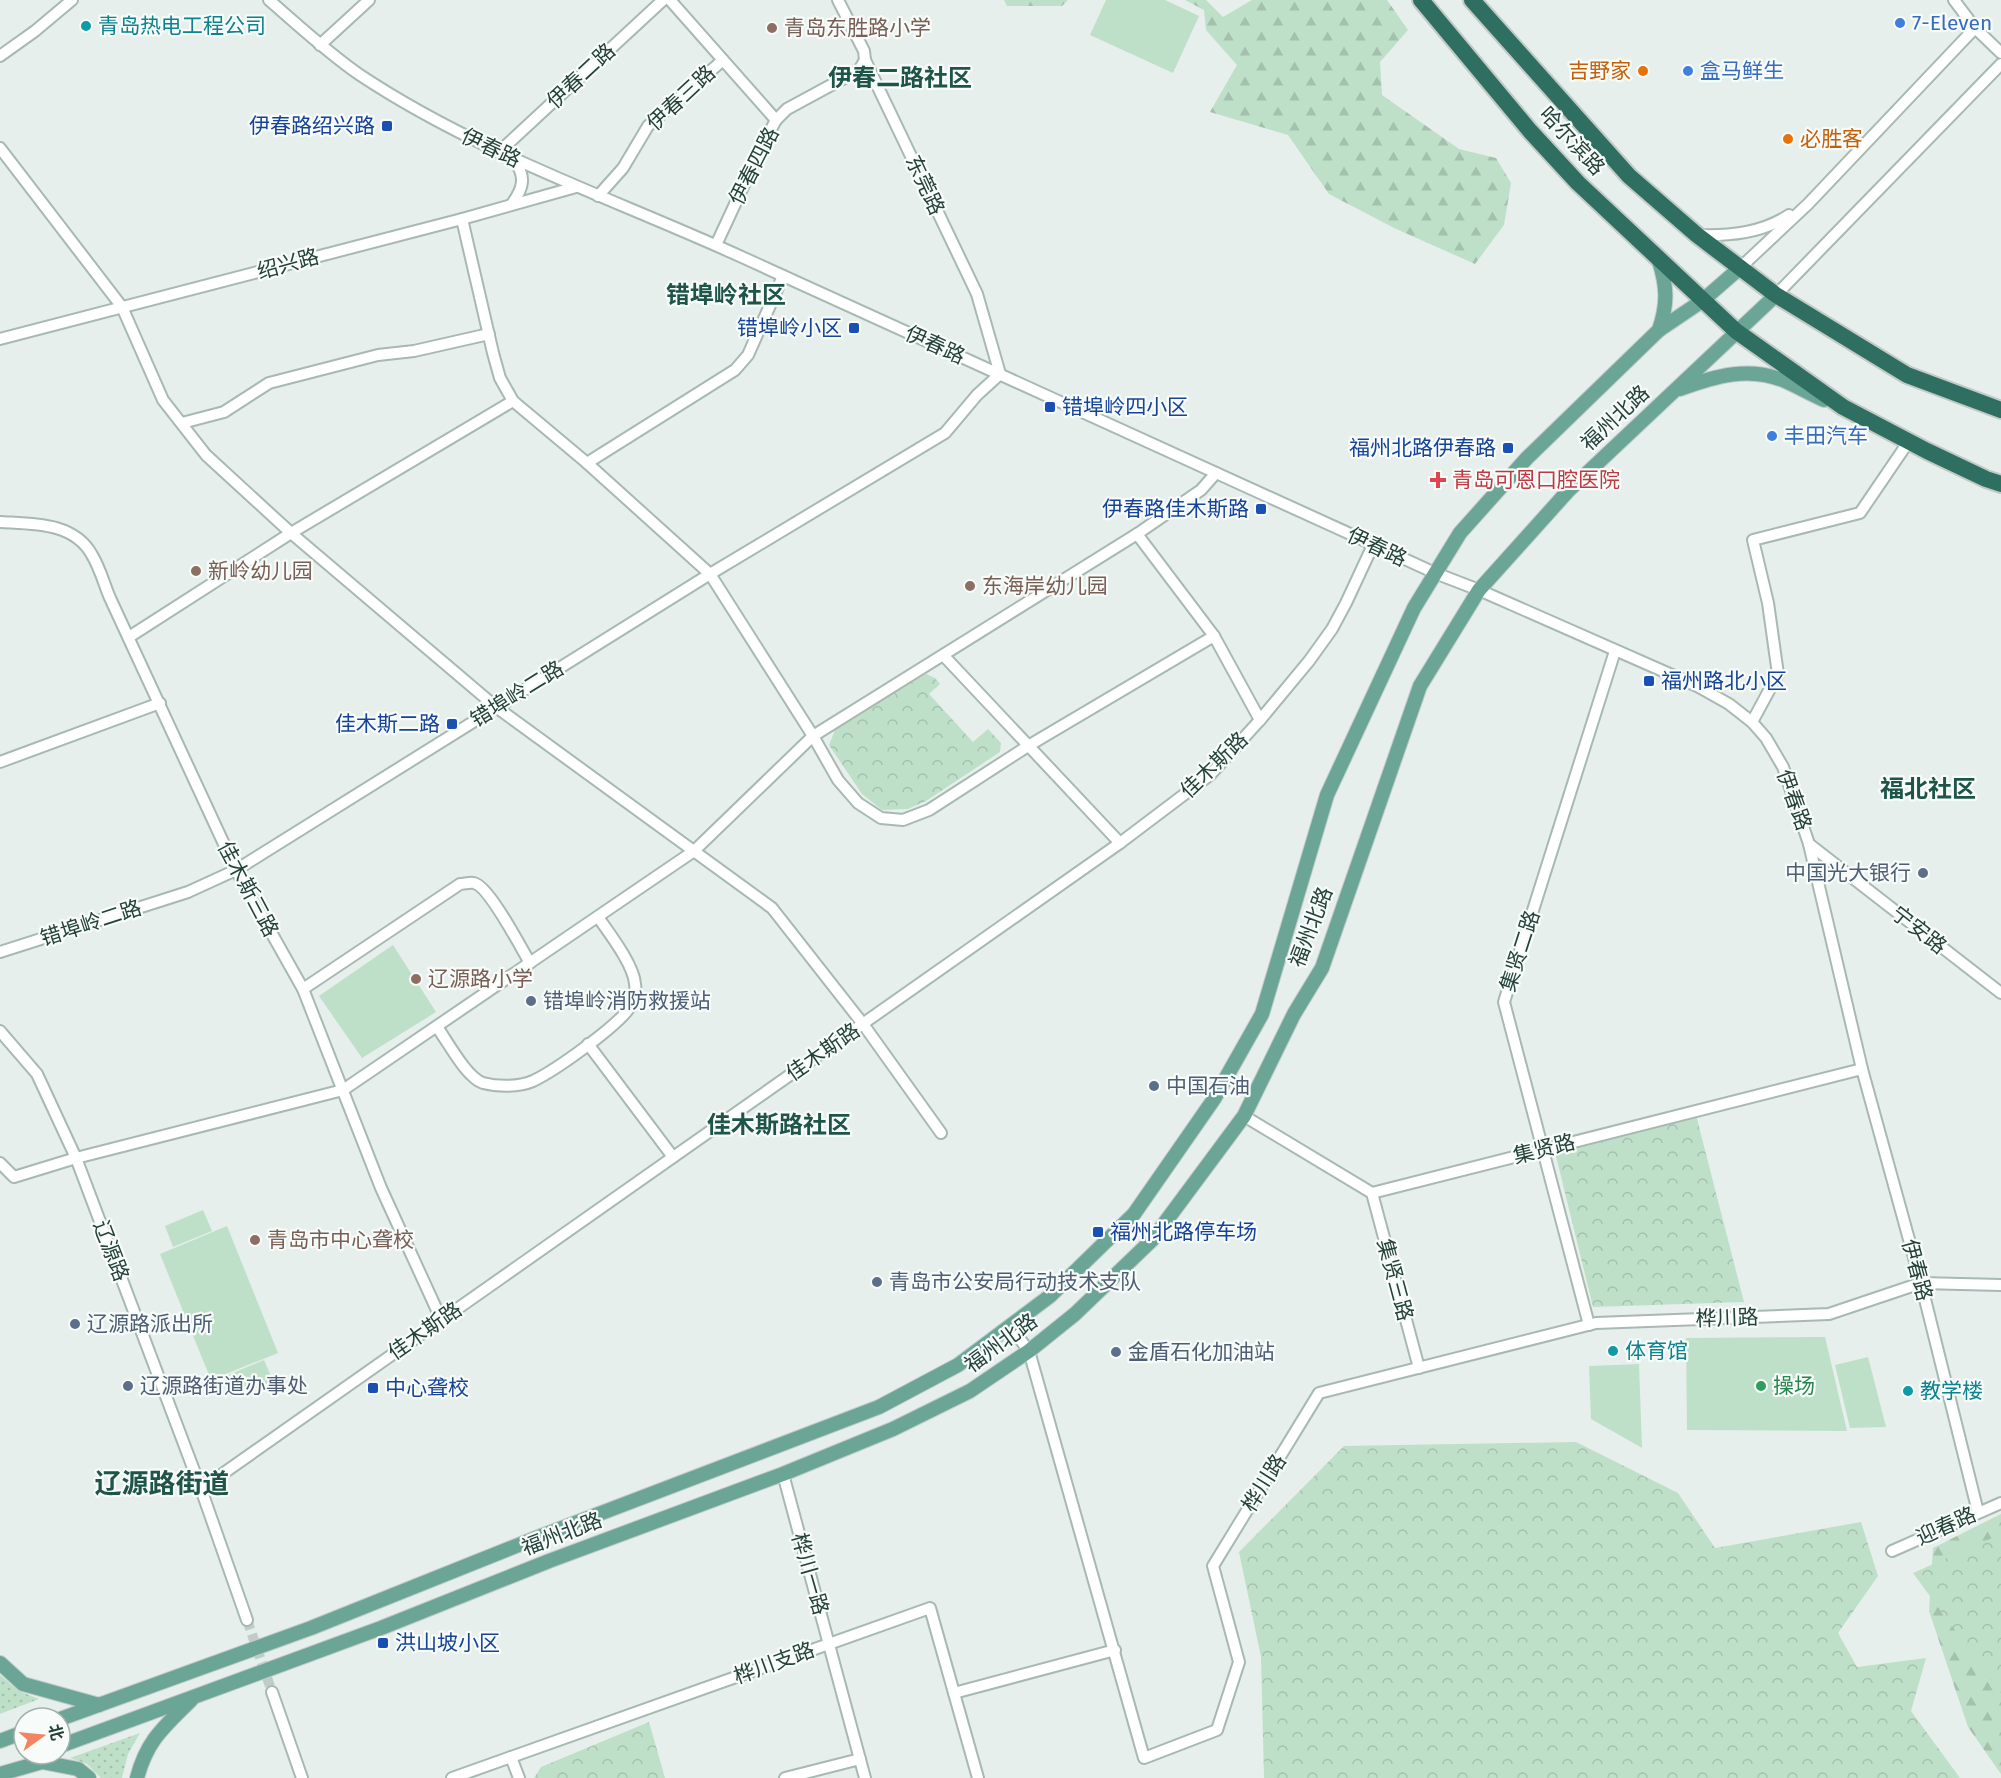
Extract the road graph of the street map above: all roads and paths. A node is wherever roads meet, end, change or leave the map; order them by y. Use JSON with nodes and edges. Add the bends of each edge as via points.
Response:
{"nodes":[{"id":1,"x":72,"y":0,"type":"edge"},
{"id":2,"x":269,"y":0,"type":"edge"},
{"id":3,"x":369,"y":0,"type":"edge"},
{"id":4,"x":663,"y":0,"type":"edge"},
{"id":5,"x":670,"y":0,"type":"edge"},
{"id":6,"x":838,"y":0,"type":"edge"},
{"id":7,"x":1421,"y":0,"type":"edge"},
{"id":8,"x":1472,"y":0,"type":"edge"},
{"id":9,"x":1954,"y":0,"type":"edge"},
{"id":10,"x":1975,"y":28,"type":"junction"},
{"id":11,"x":320,"y":45,"type":"junction"},
{"id":12,"x":2001,"y":53,"type":"edge"},
{"id":13,"x":0,"y":56,"type":"edge"},
{"id":14,"x":723,"y":60,"type":"junction"},
{"id":15,"x":865,"y":60,"type":"junction"},
{"id":16,"x":2001,"y":64,"type":"edge"},
{"id":17,"x":777,"y":120,"type":"junction"},
{"id":18,"x":0,"y":148,"type":"edge"},
{"id":19,"x":499,"y":152,"type":"junction"},
{"id":20,"x":513,"y":158,"type":"junction"},
{"id":21,"x":576,"y":187,"type":"junction"},
{"id":22,"x":598,"y":196,"type":"junction"},
{"id":23,"x":512,"y":204,"type":"junction"},
{"id":24,"x":1808,"y":204,"type":"junction"},
{"id":25,"x":462,"y":219,"type":"junction"},
{"id":26,"x":1697,"y":235,"type":"junction"},
{"id":27,"x":716,"y":245,"type":"junction"},
{"id":28,"x":1659,"y":261,"type":"junction"},
{"id":29,"x":1741,"y":267,"type":"junction"},
{"id":30,"x":783,"y":276,"type":"junction"},
{"id":31,"x":1776,"y":295,"type":"junction"},
{"id":32,"x":1702,"y":301,"type":"junction"},
{"id":33,"x":122,"y":307,"type":"junction"},
{"id":34,"x":1659,"y":330,"type":"junction"},
{"id":35,"x":1736,"y":331,"type":"junction"},
{"id":36,"x":489,"y":334,"type":"junction"},
{"id":37,"x":0,"y":339,"type":"edge"},
{"id":38,"x":1000,"y":374,"type":"junction"},
{"id":39,"x":1675,"y":391,"type":"junction"},
{"id":40,"x":513,"y":401,"type":"junction"},
{"id":41,"x":1843,"y":407,"type":"junction"},
{"id":42,"x":2001,"y":410,"type":"edge"},
{"id":43,"x":182,"y":423,"type":"junction"},
{"id":44,"x":1909,"y":441,"type":"junction"},
{"id":45,"x":587,"y":463,"type":"junction"},
{"id":46,"x":1216,"y":472,"type":"junction"},
{"id":47,"x":2001,"y":484,"type":"edge"},
{"id":48,"x":0,"y":522,"type":"edge"},
{"id":49,"x":291,"y":533,"type":"junction"},
{"id":50,"x":1137,"y":534,"type":"junction"},
{"id":51,"x":1373,"y":544,"type":"junction"},
{"id":52,"x":1435,"y":573,"type":"junction"},
{"id":53,"x":710,"y":574,"type":"junction"},
{"id":54,"x":1479,"y":590,"type":"junction"},
{"id":55,"x":1214,"y":636,"type":"junction"},
{"id":56,"x":129,"y":637,"type":"junction"},
{"id":57,"x":1615,"y":651,"type":"junction"},
{"id":58,"x":944,"y":656,"type":"junction"},
{"id":59,"x":160,"y":703,"type":"junction"},
{"id":60,"x":496,"y":707,"type":"junction"},
{"id":61,"x":1260,"y":720,"type":"junction"},
{"id":62,"x":1752,"y":722,"type":"junction"},
{"id":63,"x":813,"y":736,"type":"junction"},
{"id":64,"x":1028,"y":746,"type":"junction"},
{"id":65,"x":0,"y":762,"type":"edge"},
{"id":66,"x":1120,"y":843,"type":"junction"},
{"id":67,"x":1809,"y":844,"type":"junction"},
{"id":68,"x":694,"y":851,"type":"junction"},
{"id":69,"x":236,"y":870,"type":"junction"},
{"id":70,"x":598,"y":917,"type":"junction"},
{"id":71,"x":0,"y":952,"type":"edge"},
{"id":72,"x":530,"y":963,"type":"junction"},
{"id":73,"x":303,"y":989,"type":"junction"},
{"id":74,"x":2001,"y":993,"type":"edge"},
{"id":75,"x":863,"y":1024,"type":"junction"},
{"id":76,"x":437,"y":1027,"type":"junction"},
{"id":77,"x":0,"y":1031,"type":"edge"},
{"id":78,"x":588,"y":1044,"type":"junction"},
{"id":79,"x":1862,"y":1069,"type":"junction"},
{"id":80,"x":343,"y":1090,"type":"junction"},
{"id":81,"x":1244,"y":1116,"type":"junction"},
{"id":82,"x":941,"y":1133,"type":"dead end"},
{"id":83,"x":1543,"y":1149,"type":"junction"},
{"id":84,"x":673,"y":1157,"type":"junction"},
{"id":85,"x":76,"y":1158,"type":"junction"},
{"id":86,"x":0,"y":1163,"type":"edge"},
{"id":87,"x":1372,"y":1192,"type":"junction"},
{"id":88,"x":1921,"y":1284,"type":"junction"},
{"id":89,"x":2001,"y":1285,"type":"edge"},
{"id":90,"x":441,"y":1319,"type":"junction"},
{"id":91,"x":1589,"y":1325,"type":"junction"},
{"id":92,"x":1010,"y":1326,"type":"junction"},
{"id":93,"x":1029,"y":1351,"type":"junction"},
{"id":94,"x":1419,"y":1368,"type":"junction"},
{"id":95,"x":783,"y":1474,"type":"junction"},
{"id":96,"x":201,"y":1489,"type":"junction"},
{"id":97,"x":2001,"y":1503,"type":"edge"},
{"id":98,"x":1978,"y":1512,"type":"junction"},
{"id":99,"x":1892,"y":1551,"type":"dead end"},
{"id":100,"x":247,"y":1620,"type":"tunnel mouth"},
{"id":101,"x":830,"y":1643,"type":"junction"},
{"id":102,"x":1114,"y":1650,"type":"junction"},
{"id":103,"x":0,"y":1663,"type":"edge"},
{"id":104,"x":272,"y":1692,"type":"tunnel mouth"},
{"id":105,"x":954,"y":1693,"type":"junction"},
{"id":106,"x":196,"y":1696,"type":"junction"},
{"id":107,"x":99,"y":1705,"type":"junction"},
{"id":108,"x":72,"y":1715,"type":"edge"},
{"id":109,"x":72,"y":1742,"type":"edge"},
{"id":110,"x":512,"y":1757,"type":"junction"},
{"id":111,"x":860,"y":1759,"type":"junction"},
{"id":112,"x":0,"y":1774,"type":"edge"},
{"id":113,"x":89,"y":1778,"type":"edge"},
{"id":114,"x":137,"y":1778,"type":"edge"},
{"id":115,"x":303,"y":1778,"type":"edge"},
{"id":116,"x":452,"y":1778,"type":"edge"},
{"id":117,"x":519,"y":1778,"type":"edge"},
{"id":118,"x":785,"y":1778,"type":"edge"},
{"id":119,"x":865,"y":1778,"type":"edge"},
{"id":120,"x":978,"y":1778,"type":"edge"}],
"edges":[{"from":1,"to":13,"type":"street"},
{"from":2,"to":11,"type":"street","name":"伊春路"},
{"from":3,"to":11,"type":"street"},
{"from":4,"to":19,"type":"street","name":"伊春二路"},
{"from":5,"to":14,"type":"street"},
{"from":6,"to":15,"type":"street","name":"东莞路"},
{"from":7,"to":28,"type":"highway","name":"哈尔滨路","via":[[1554,157]]},
{"from":8,"to":26,"type":"highway","name":"哈尔滨路","via":[[1629,176]]},
{"from":9,"to":10,"type":"street"},
{"from":10,"to":12,"type":"street"},
{"from":10,"to":24,"type":"street"},
{"from":11,"to":19,"type":"street","name":"伊春路","via":[[409,106]]},
{"from":14,"to":17,"type":"street"},
{"from":14,"to":22,"type":"street","name":"伊春三路","via":[[648,126],[622,168]]},
{"from":15,"to":17,"type":"street","name":"伊春四路","via":[[859,70],[787,109]]},
{"from":15,"to":38,"type":"street","name":"东莞路","via":[[976,294]]},
{"from":16,"to":31,"type":"street"},
{"from":17,"to":27,"type":"street","name":"伊春四路"},
{"from":18,"to":33,"type":"street"},
{"from":19,"to":20,"type":"street","name":"伊春路"},
{"from":20,"to":21,"type":"street","name":"伊春路"},
{"from":20,"to":23,"type":"street","via":[[522,180],[521,191]]},
{"from":21,"to":22,"type":"street","name":"伊春路"},
{"from":21,"to":23,"type":"street","name":"绍兴路"},
{"from":22,"to":27,"type":"street","name":"伊春路"},
{"from":23,"to":25,"type":"street","name":"绍兴路"},
{"from":24,"to":26,"type":"street","via":[[1778,223],[1755,231]]},
{"from":24,"to":29,"type":"street"},
{"from":25,"to":33,"type":"street","name":"绍兴路"},
{"from":25,"to":36,"type":"street"},
{"from":26,"to":29,"type":"highway","name":"哈尔滨路"},
{"from":27,"to":30,"type":"street","name":"伊春路"},
{"from":28,"to":32,"type":"highway","name":"哈尔滨路"},
{"from":28,"to":34,"type":"main road","via":[[1666,282],[1666,309]]},
{"from":29,"to":31,"type":"highway","name":"哈尔滨路"},
{"from":29,"to":32,"type":"main road","name":"福州北路"},
{"from":30,"to":38,"type":"street","name":"伊春路"},
{"from":30,"to":45,"type":"street","via":[[748,355],[735,370]]},
{"from":31,"to":35,"type":"main road","name":"福州北路"},
{"from":31,"to":42,"type":"highway","via":[[1907,375]]},
{"from":32,"to":34,"type":"main road","name":"福州北路"},
{"from":32,"to":35,"type":"highway","name":"哈尔滨路"},
{"from":33,"to":37,"type":"street","name":"绍兴路"},
{"from":33,"to":43,"type":"street","via":[[163,400]]},
{"from":34,"to":52,"type":"main road","name":"福州北路","via":[[1527,458],[1460,533]]},
{"from":35,"to":39,"type":"main road","name":"福州北路"},
{"from":35,"to":41,"type":"highway"},
{"from":36,"to":40,"type":"street","via":[[500,378]]},
{"from":36,"to":43,"type":"street","via":[[378,355],[269,383],[224,412]]},
{"from":38,"to":46,"type":"street","name":"伊春路"},
{"from":38,"to":53,"type":"street","name":"错埠岭二路","via":[[945,433]]},
{"from":39,"to":41,"type":"main road","via":[[1708,378],[1750,373],[1785,381]]},
{"from":39,"to":54,"type":"main road","name":"福州北路","via":[[1568,490]]},
{"from":40,"to":45,"type":"street"},
{"from":40,"to":49,"type":"street"},
{"from":41,"to":44,"type":"highway"},
{"from":43,"to":49,"type":"street","via":[[206,455]]},
{"from":44,"to":47,"type":"highway"},
{"from":44,"to":62,"type":"street","via":[[1860,513],[1753,540],[1768,603],[1778,674]]},
{"from":45,"to":53,"type":"street"},
{"from":46,"to":50,"type":"street","via":[[1201,490]]},
{"from":46,"to":51,"type":"street","name":"伊春路"},
{"from":48,"to":56,"type":"street","name":"佳木斯三路","via":[[48,525],[78,536],[92,554]]},
{"from":49,"to":56,"type":"street"},
{"from":49,"to":60,"type":"street"},
{"from":50,"to":55,"type":"street"},
{"from":50,"to":58,"type":"street"},
{"from":51,"to":52,"type":"street","name":"伊春路"},
{"from":51,"to":61,"type":"street","name":"佳木斯路","via":[[1332,628],[1310,661]]},
{"from":52,"to":54,"type":"street","name":"伊春路"},
{"from":52,"to":92,"type":"main road","name":"福州北路","via":[[1414,608],[1327,795],[1262,1014],[1215,1099],[1134,1214],[1050,1296]]},
{"from":53,"to":60,"type":"street","name":"错埠岭二路"},
{"from":53,"to":63,"type":"street"},
{"from":54,"to":57,"type":"street","name":"伊春路"},
{"from":54,"to":81,"type":"main road","name":"福州北路","via":[[1420,686],[1322,968],[1294,1014]]},
{"from":55,"to":61,"type":"street"},
{"from":55,"to":64,"type":"street"},
{"from":56,"to":59,"type":"street","name":"佳木斯三路"},
{"from":57,"to":62,"type":"street","name":"伊春路","via":[[1697,686]]},
{"from":57,"to":83,"type":"street","name":"集贤二路","via":[[1504,1002]]},
{"from":58,"to":63,"type":"street"},
{"from":58,"to":64,"type":"street"},
{"from":59,"to":65,"type":"street"},
{"from":59,"to":69,"type":"street","name":"佳木斯三路"},
{"from":60,"to":68,"type":"street"},
{"from":60,"to":69,"type":"street","name":"错埠岭二路"},
{"from":61,"to":66,"type":"street","name":"佳木斯路","via":[[1210,774]]},
{"from":62,"to":67,"type":"street","name":"伊春路","via":[[1783,767]]},
{"from":63,"to":64,"type":"street","via":[[838,780],[858,804],[881,818],[903,820],[929,810]]},
{"from":63,"to":68,"type":"street"},
{"from":64,"to":66,"type":"street"},
{"from":66,"to":75,"type":"street","name":"佳木斯路"},
{"from":67,"to":74,"type":"street","name":"宁安路"},
{"from":67,"to":79,"type":"street","name":"伊春路"},
{"from":68,"to":70,"type":"street"},
{"from":68,"to":75,"type":"street","via":[[772,908]]},
{"from":69,"to":71,"type":"street","name":"错埠岭二路","via":[[188,892]]},
{"from":69,"to":73,"type":"street","name":"佳木斯三路"},
{"from":70,"to":72,"type":"street"},
{"from":70,"to":78,"type":"street","via":[[626,958],[636,982],[634,1002],[621,1019]]},
{"from":72,"to":73,"type":"street","via":[[482,888],[474,883],[460,884]]},
{"from":72,"to":76,"type":"street"},
{"from":73,"to":80,"type":"street","name":"佳木斯三路"},
{"from":75,"to":82,"type":"street"},
{"from":75,"to":84,"type":"street","name":"佳木斯路"},
{"from":76,"to":78,"type":"street","via":[[469,1072],[481,1082],[498,1085],[532,1082]]},
{"from":76,"to":80,"type":"street"},
{"from":77,"to":85,"type":"street","name":"辽源路","via":[[38,1074]]},
{"from":78,"to":84,"type":"street"},
{"from":79,"to":83,"type":"street","name":"集贤路"},
{"from":79,"to":88,"type":"street","name":"伊春路"},
{"from":80,"to":85,"type":"street"},
{"from":80,"to":90,"type":"street","name":"佳木斯三路","via":[[381,1188]]},
{"from":81,"to":87,"type":"street"},
{"from":81,"to":93,"type":"main road","name":"福州北路","via":[[1152,1240],[1075,1314]]},
{"from":83,"to":87,"type":"street","name":"集贤路"},
{"from":83,"to":91,"type":"street","name":"集贤二路"},
{"from":84,"to":90,"type":"street","name":"佳木斯路"},
{"from":85,"to":86,"type":"street","via":[[14,1177]]},
{"from":85,"to":96,"type":"street","name":"辽源路"},
{"from":87,"to":94,"type":"street","name":"集贤三路"},
{"from":88,"to":89,"type":"street","name":"桦川路"},
{"from":88,"to":91,"type":"street","name":"桦川路","via":[[1829,1314]]},
{"from":88,"to":98,"type":"street","name":"伊春路"},
{"from":90,"to":96,"type":"street","name":"佳木斯路"},
{"from":91,"to":94,"type":"street","name":"桦川路"},
{"from":92,"to":93,"type":"street","name":"桦川路"},
{"from":92,"to":107,"type":"main road","name":"福州北路","via":[[958,1365],[879,1407],[311,1628]]},
{"from":93,"to":95,"type":"main road","name":"福州北路","via":[[970,1391],[893,1429]]},
{"from":93,"to":102,"type":"street","name":"桦川路"},
{"from":94,"to":102,"type":"street","name":"桦川路","via":[[1319,1393],[1213,1566],[1239,1662],[1216,1730],[1144,1758]]},
{"from":95,"to":101,"type":"street","name":"桦川一路"},
{"from":95,"to":106,"type":"main road","name":"福州北路"},
{"from":96,"to":100,"type":"street","name":"辽源路"},
{"from":97,"to":98,"type":"street","name":"迎春路"},
{"from":98,"to":99,"type":"street","name":"迎春路"},
{"from":101,"to":105,"type":"street","name":"桦川支路","via":[[930,1608]]},
{"from":101,"to":110,"type":"street","name":"桦川支路"},
{"from":101,"to":111,"type":"street","name":"桦川一路"},
{"from":102,"to":105,"type":"street"},
{"from":103,"to":107,"type":"main road","via":[[23,1684]]},
{"from":104,"to":115,"type":"street"},
{"from":105,"to":120,"type":"street","name":"桦川支路"},
{"from":106,"to":109,"type":"main road","name":"福州北路"},
{"from":106,"to":114,"type":"main road","via":[[155,1735]]},
{"from":107,"to":108,"type":"main road","name":"福州北路"},
{"from":110,"to":116,"type":"street","name":"桦川支路"},
{"from":110,"to":117,"type":"street"},
{"from":111,"to":118,"type":"street"},
{"from":111,"to":119,"type":"street","name":"桦川一路"},
{"from":112,"to":113,"type":"main road","via":[[42,1762],[78,1769]]}]}
